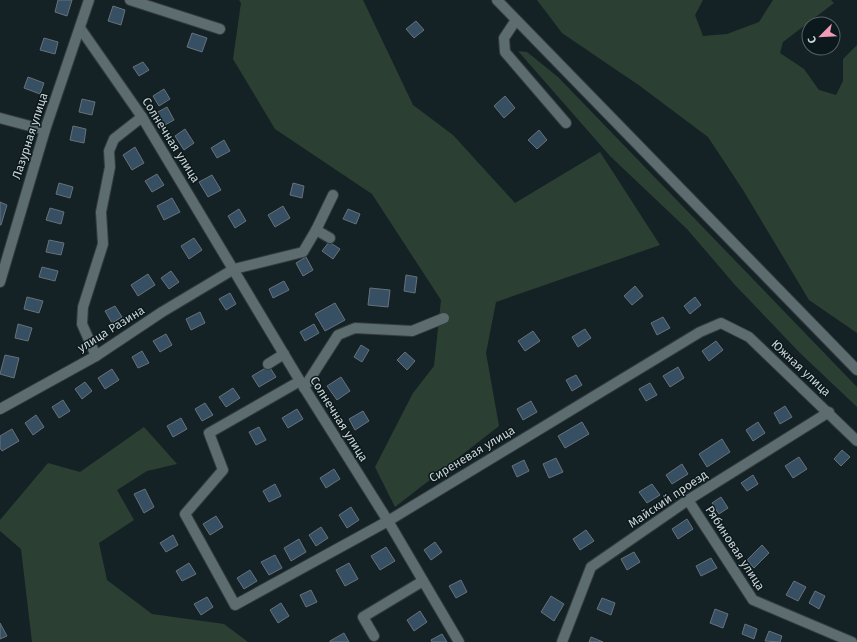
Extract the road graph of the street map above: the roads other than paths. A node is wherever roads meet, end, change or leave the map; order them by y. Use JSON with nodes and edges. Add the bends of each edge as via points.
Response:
{"nodes":[{"id":1,"x":89,"y":0,"type":"edge"},
{"id":2,"x":130,"y":0,"type":"edge"},
{"id":3,"x":497,"y":0,"type":"edge"},
{"id":4,"x":516,"y":20,"type":"junction"},
{"id":5,"x":80,"y":28,"type":"junction"},
{"id":6,"x":220,"y":29,"type":"dead end"},
{"id":7,"x":142,"y":117,"type":"junction"},
{"id":8,"x":0,"y":118,"type":"edge"},
{"id":9,"x":566,"y":123,"type":"dead end"},
{"id":10,"x":45,"y":130,"type":"junction"},
{"id":11,"x":333,"y":195,"type":"dead end"},
{"id":12,"x":316,"y":230,"type":"junction"},
{"id":13,"x":330,"y":238,"type":"dead end"},
{"id":14,"x":234,"y":269,"type":"junction"},
{"id":15,"x":0,"y":282,"type":"edge"},
{"id":16,"x":444,"y":318,"type":"dead end"},
{"id":17,"x":720,"y":323,"type":"joint"},
{"id":18,"x":284,"y":354,"type":"junction"},
{"id":19,"x":96,"y":356,"type":"junction"},
{"id":20,"x":268,"y":364,"type":"dead end"},
{"id":21,"x":857,"y":370,"type":"edge"},
{"id":22,"x":302,"y":385,"type":"junction"},
{"id":23,"x":0,"y":410,"type":"edge"},
{"id":24,"x":829,"y":412,"type":"junction"},
{"id":25,"x":857,"y":441,"type":"edge"},
{"id":26,"x":688,"y":500,"type":"junction"},
{"id":27,"x":388,"y":520,"type":"junction"},
{"id":28,"x":423,"y":581,"type":"junction"},
{"id":29,"x":374,"y":636,"type":"dead end"},
{"id":30,"x":459,"y":642,"type":"edge"},
{"id":31,"x":562,"y":642,"type":"edge"},
{"id":32,"x":852,"y":642,"type":"edge"}],
"edges":[{"from":1,"to":5,"type":"street","name":"Лазурная улица"},
{"from":2,"to":6,"type":"street"},
{"from":3,"to":4,"type":"street"},
{"from":4,"to":9,"type":"street","via":[[504,38],[505,52]]},
{"from":4,"to":21,"type":"street"},
{"from":5,"to":7,"type":"street","name":"Солнечная улица"},
{"from":5,"to":10,"type":"street","name":"Лазурная улица"},
{"from":7,"to":14,"type":"street","name":"Солнечная улица"},
{"from":7,"to":19,"type":"street","via":[[114,139],[110,151],[110,166],[101,212],[103,244],[83,307],[82,318]]},
{"from":8,"to":10,"type":"street"},
{"from":10,"to":15,"type":"street","name":"Лазурная улица"},
{"from":11,"to":12,"type":"street"},
{"from":12,"to":13,"type":"street"},
{"from":12,"to":14,"type":"street","via":[[303,252]]},
{"from":14,"to":18,"type":"street","name":"Солнечная улица"},
{"from":14,"to":19,"type":"street","name":"улица Разина","via":[[162,312]]},
{"from":16,"to":22,"type":"street","via":[[412,331],[355,328],[338,335]]},
{"from":17,"to":24,"type":"street","name":"Южная улица","via":[[749,337]]},
{"from":17,"to":27,"type":"street","name":"Сиреневая улица","via":[[700,332]]},
{"from":18,"to":20,"type":"street"},
{"from":18,"to":22,"type":"street","name":"Солнечная улица"},
{"from":19,"to":23,"type":"street","name":"улица Разина"},
{"from":22,"to":27,"type":"street","name":"Солнечная улица"},
{"from":22,"to":27,"type":"street","name":"Сиреневая улица","via":[[209,433],[223,470],[185,514],[235,605]]},
{"from":24,"to":25,"type":"street","name":"Южная улица"},
{"from":24,"to":26,"type":"street","name":"Майский проезд"},
{"from":26,"to":31,"type":"street","name":"Майский проезд","via":[[591,567]]},
{"from":26,"to":32,"type":"street","name":"Рябиновая улица","via":[[753,600]]},
{"from":27,"to":28,"type":"street","name":"Солнечная улица"},
{"from":28,"to":29,"type":"street","via":[[363,617]]},
{"from":28,"to":30,"type":"street","name":"Солнечная улица"}]}
